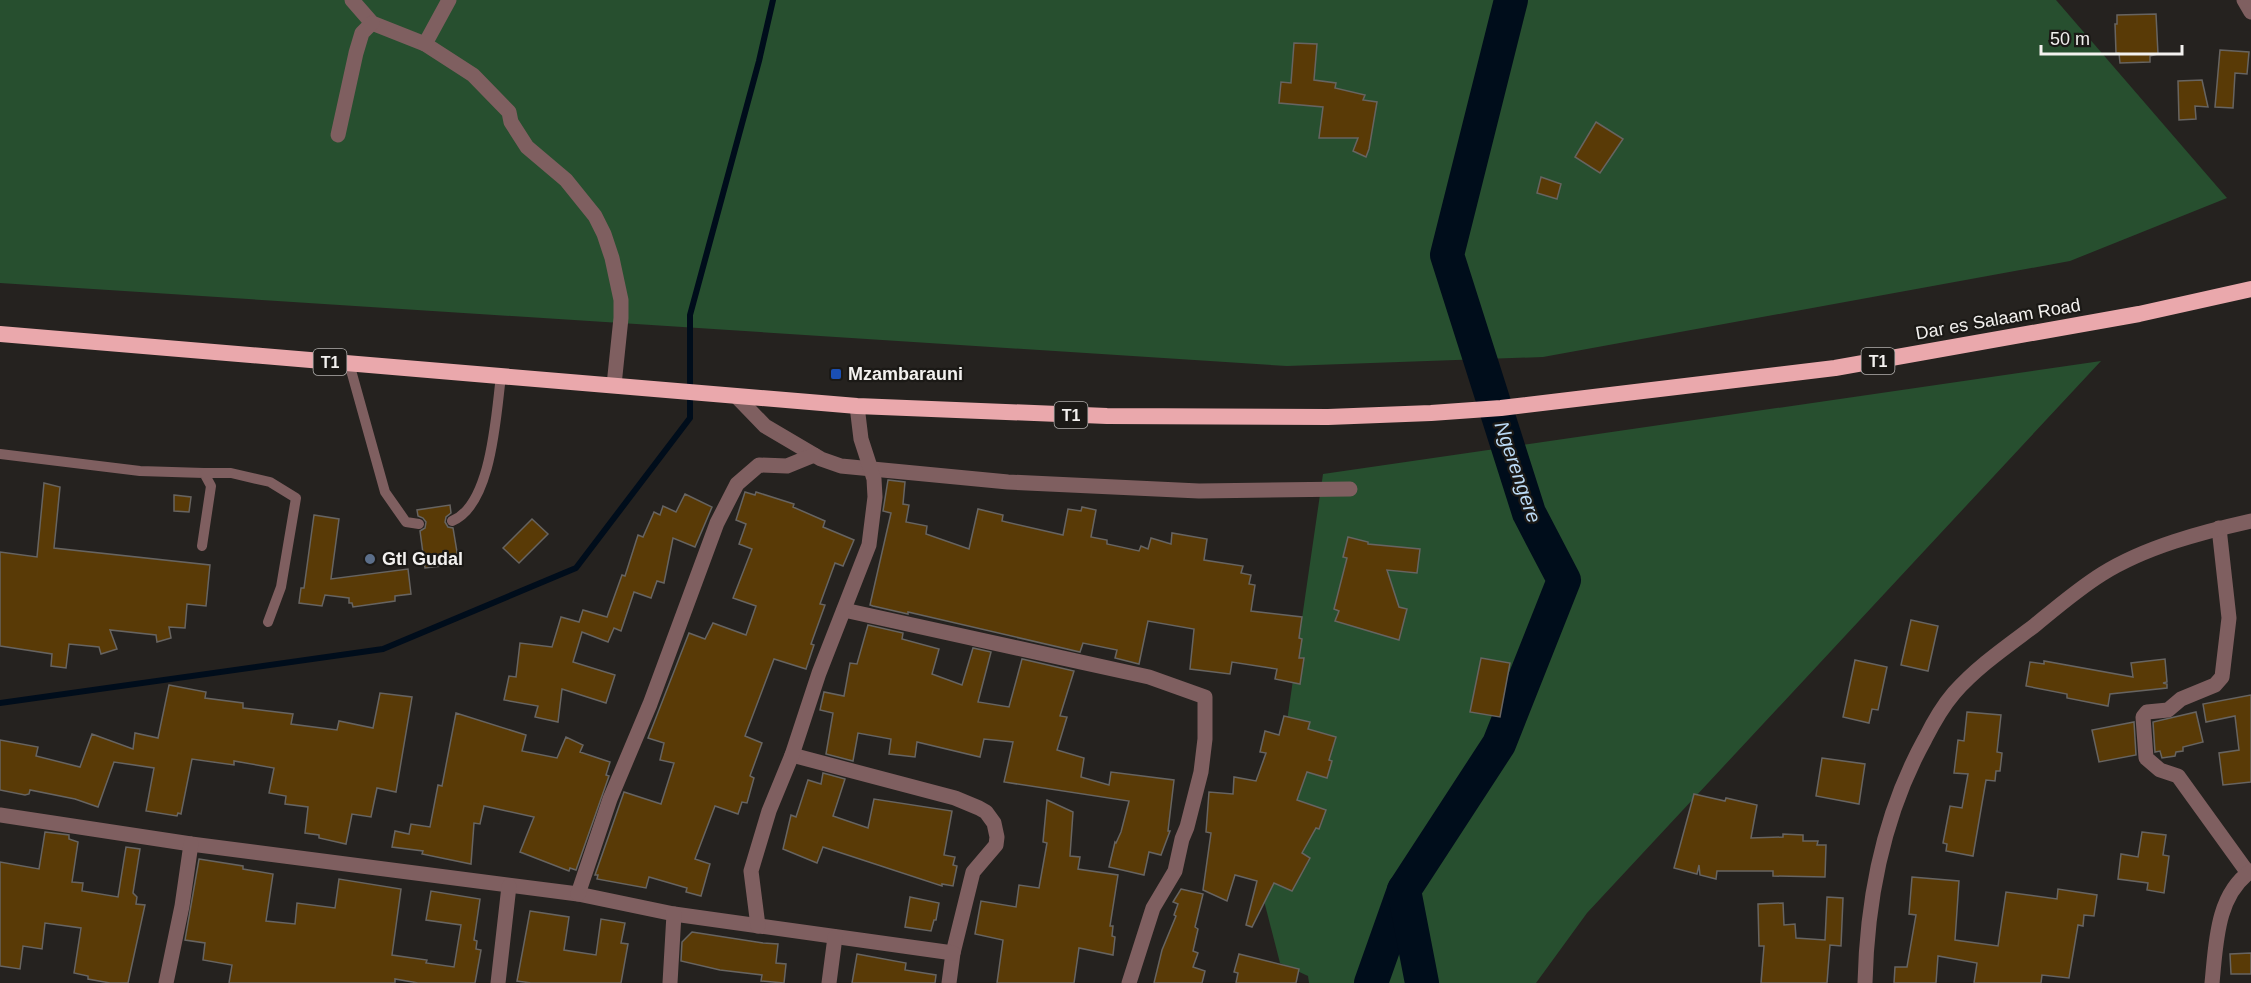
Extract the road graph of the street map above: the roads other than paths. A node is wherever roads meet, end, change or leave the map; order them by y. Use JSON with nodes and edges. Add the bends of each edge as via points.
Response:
{"nodes":[{"id":1,"x":352,"y":0,"type":"edge"},
{"id":2,"x":449,"y":0,"type":"edge"},
{"id":3,"x":2244,"y":0,"type":"edge"},
{"id":4,"x":2251,"y":12,"type":"edge"},
{"id":5,"x":372,"y":23,"type":"junction"},
{"id":6,"x":425,"y":44,"type":"junction"},
{"id":7,"x":338,"y":135,"type":"dead end"},
{"id":8,"x":2251,"y":288,"type":"edge"},
{"id":9,"x":0,"y":334,"type":"edge"},
{"id":10,"x":349,"y":363,"type":"junction"},
{"id":11,"x":501,"y":376,"type":"junction"},
{"id":12,"x":614,"y":386,"type":"junction"},
{"id":13,"x":736,"y":396,"type":"junction"},
{"id":14,"x":857,"y":406,"type":"junction"},
{"id":15,"x":0,"y":454,"type":"edge"},
{"id":16,"x":814,"y":455,"type":"junction"},
{"id":17,"x":870,"y":468,"type":"junction"},
{"id":18,"x":204,"y":473,"type":"junction"},
{"id":19,"x":1350,"y":489,"type":"dead end"},
{"id":20,"x":452,"y":521,"type":"dead end"},
{"id":21,"x":2251,"y":521,"type":"edge"},
{"id":22,"x":419,"y":524,"type":"dead end"},
{"id":23,"x":2219,"y":528,"type":"junction"},
{"id":24,"x":202,"y":546,"type":"dead end"},
{"id":25,"x":844,"y":610,"type":"junction"},
{"id":26,"x":268,"y":622,"type":"dead end"},
{"id":27,"x":792,"y":755,"type":"junction"},
{"id":28,"x":0,"y":815,"type":"edge"},
{"id":29,"x":191,"y":844,"type":"junction"},
{"id":30,"x":2249,"y":872,"type":"edge"},
{"id":31,"x":509,"y":886,"type":"junction"},
{"id":32,"x":578,"y":894,"type":"junction"},
{"id":33,"x":674,"y":914,"type":"junction"},
{"id":34,"x":758,"y":926,"type":"junction"},
{"id":35,"x":835,"y":937,"type":"junction"},
{"id":36,"x":953,"y":953,"type":"junction"},
{"id":37,"x":166,"y":983,"type":"edge"},
{"id":38,"x":498,"y":983,"type":"edge"},
{"id":39,"x":670,"y":983,"type":"edge"},
{"id":40,"x":829,"y":983,"type":"edge"},
{"id":41,"x":949,"y":983,"type":"edge"},
{"id":42,"x":1129,"y":983,"type":"edge"},
{"id":43,"x":1865,"y":983,"type":"edge"},
{"id":44,"x":2212,"y":983,"type":"edge"}],
"edges":[{"from":1,"to":5,"type":"street"},
{"from":2,"to":6,"type":"street"},
{"from":3,"to":4,"type":"street"},
{"from":5,"to":6,"type":"street"},
{"from":5,"to":7,"type":"street","via":[[362,33]]},
{"from":6,"to":12,"type":"street","via":[[473,75],[497,99],[509,112],[527,147],[566,180],[595,216],[612,258],[621,300]]},
{"from":8,"to":14,"type":"highway","name":"Dar es Salaam Road","number":"T1","via":[[2139,314],[1834,368],[1501,408],[1298,417]]},
{"from":9,"to":10,"type":"highway","number":"T1"},
{"from":10,"to":11,"type":"highway","number":"T1"},
{"from":10,"to":22,"type":"lane","via":[[385,492],[406,522]]},
{"from":11,"to":12,"type":"highway","number":"T1"},
{"from":11,"to":20,"type":"lane","via":[[490,457],[477,495],[462,517]]},
{"from":12,"to":13,"type":"highway","number":"T1"},
{"from":13,"to":14,"type":"highway","number":"T1"},
{"from":13,"to":16,"type":"street","via":[[765,426]]},
{"from":14,"to":17,"type":"street","via":[[861,440]]},
{"from":15,"to":18,"type":"lane","via":[[140,471]]},
{"from":16,"to":17,"type":"street","via":[[827,463]]},
{"from":16,"to":32,"type":"street","via":[[787,466],[759,465],[737,484],[717,523],[610,800]]},
{"from":17,"to":19,"type":"street","via":[[991,482],[1199,491]]},
{"from":17,"to":25,"type":"street","via":[[875,497],[869,545]]},
{"from":18,"to":24,"type":"lane","via":[[210,486]]},
{"from":18,"to":26,"type":"lane","via":[[231,472],[270,482],[296,498],[281,587]]},
{"from":21,"to":23,"type":"street"},
{"from":23,"to":30,"type":"street","via":[[2229,618],[2222,677],[2215,685],[2181,699],[2168,710],[2147,712],[2143,717],[2146,758],[2160,770],[2178,776]]},
{"from":23,"to":43,"type":"street","via":[[2182,538],[2105,572],[1996,654],[1952,695],[1907,772],[1893,810],[1874,891]]},
{"from":25,"to":27,"type":"street"},
{"from":25,"to":42,"type":"street","via":[[1149,677],[1205,698],[1201,772],[1187,827],[1175,871],[1153,908]]},
{"from":27,"to":34,"type":"street","via":[[769,811],[751,871]]},
{"from":27,"to":36,"type":"street","via":[[955,798],[991,818],[996,845],[973,872]]},
{"from":28,"to":29,"type":"street"},
{"from":29,"to":31,"type":"street"},
{"from":29,"to":37,"type":"street"},
{"from":30,"to":44,"type":"street","via":[[2232,890],[2223,909]]},
{"from":31,"to":32,"type":"street"},
{"from":31,"to":38,"type":"street"},
{"from":32,"to":33,"type":"street"},
{"from":33,"to":34,"type":"street"},
{"from":33,"to":39,"type":"street"},
{"from":34,"to":35,"type":"street"},
{"from":35,"to":36,"type":"street"},
{"from":35,"to":40,"type":"street"},
{"from":36,"to":41,"type":"street"}]}
